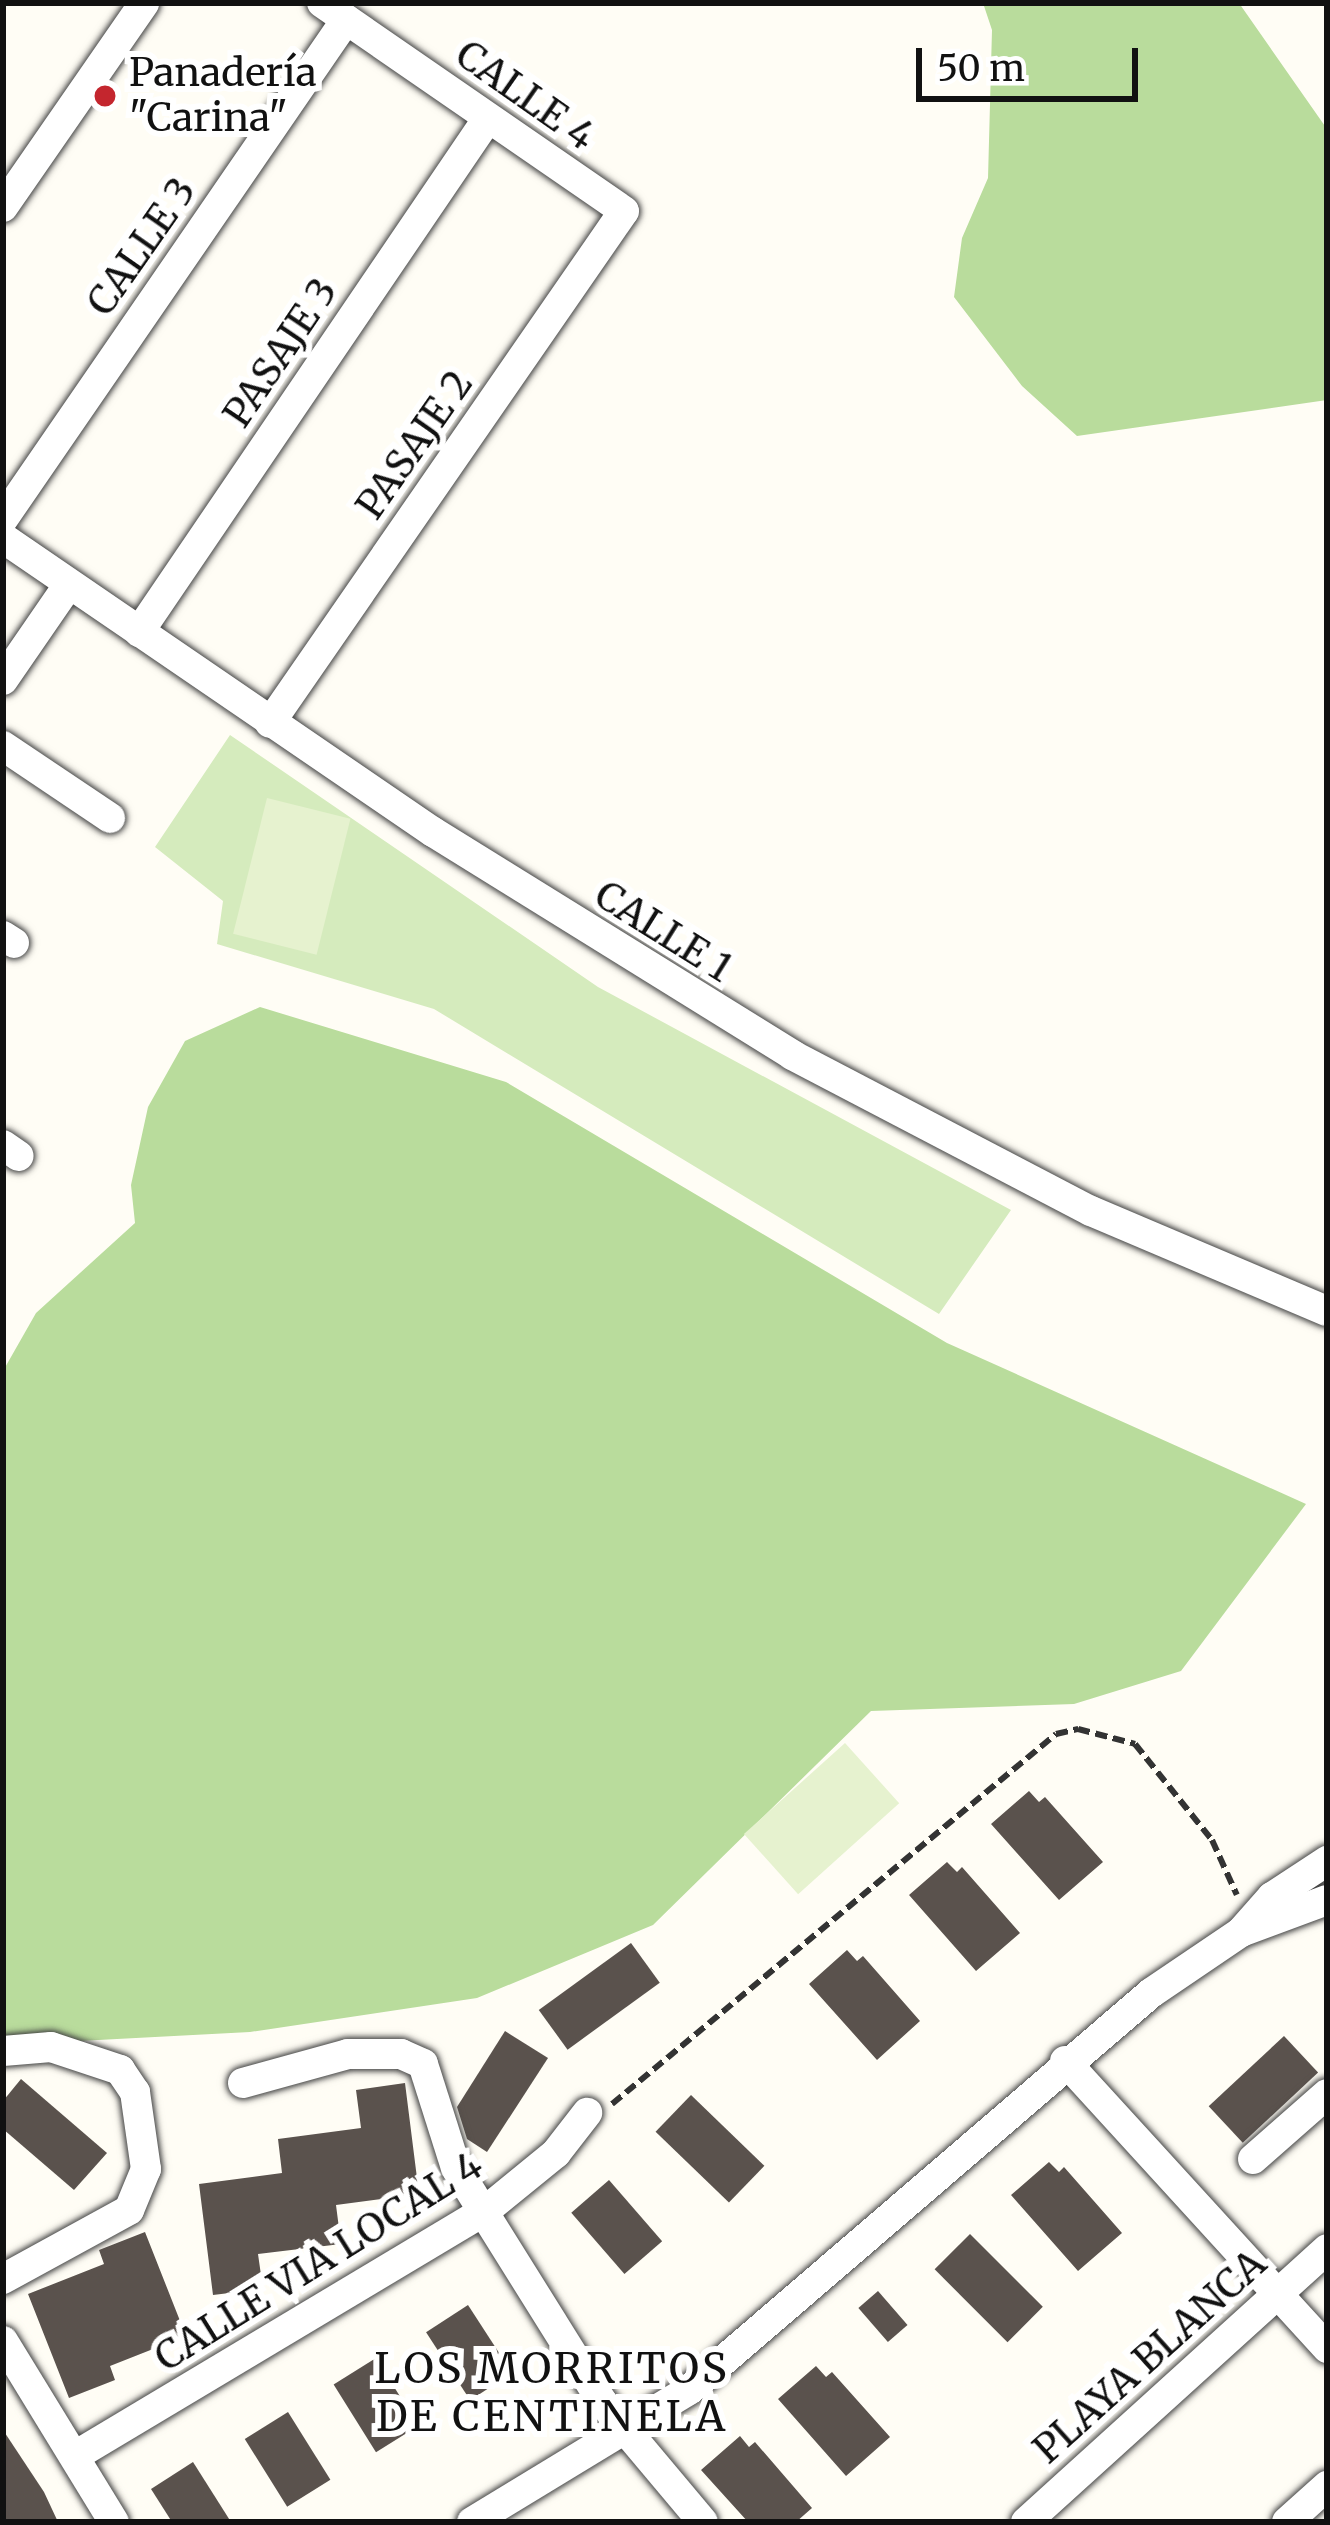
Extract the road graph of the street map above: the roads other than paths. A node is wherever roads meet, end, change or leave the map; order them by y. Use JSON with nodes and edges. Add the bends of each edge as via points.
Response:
{"nodes":[{"id":1,"x":144,"y":3,"type":"edge"},
{"id":2,"x":334,"y":11,"type":"edge"},
{"id":3,"x":488,"y":118,"type":"junction"},
{"id":4,"x":3,"y":207,"type":"edge"},
{"id":5,"x":624,"y":212,"type":"joint"},
{"id":6,"x":3,"y":518,"type":"edge"},
{"id":7,"x":3,"y":538,"type":"edge"},
{"id":8,"x":69,"y":584,"type":"junction"},
{"id":9,"x":139,"y":632,"type":"junction"},
{"id":10,"x":3,"y":680,"type":"edge"},
{"id":11,"x":270,"y":723,"type":"junction"},
{"id":12,"x":3,"y":746,"type":"edge"},
{"id":13,"x":110,"y":818,"type":"dead end"},
{"id":14,"x":1327,"y":1311,"type":"edge"},
{"id":15,"x":1327,"y":1861,"type":"edge"},
{"id":16,"x":1327,"y":1900,"type":"edge"},
{"id":17,"x":1241,"y":1932,"type":"junction"},
{"id":18,"x":3,"y":2051,"type":"edge"},
{"id":19,"x":1065,"y":2061,"type":"junction"},
{"id":20,"x":243,"y":2083,"type":"dead end"},
{"id":21,"x":1327,"y":2094,"type":"edge"},
{"id":22,"x":587,"y":2113,"type":"road end"},
{"id":23,"x":1253,"y":2158,"type":"dead end"},
{"id":24,"x":484,"y":2211,"type":"junction"},
{"id":25,"x":1327,"y":2249,"type":"edge"},
{"id":26,"x":3,"y":2279,"type":"edge"},
{"id":27,"x":1277,"y":2294,"type":"junction"},
{"id":28,"x":4,"y":2344,"type":"edge"},
{"id":29,"x":1327,"y":2348,"type":"edge"},
{"id":30,"x":626,"y":2432,"type":"junction"},
{"id":31,"x":75,"y":2456,"type":"junction"},
{"id":32,"x":1327,"y":2486,"type":"edge"},
{"id":33,"x":114,"y":2522,"type":"edge"},
{"id":34,"x":472,"y":2522,"type":"edge"},
{"id":35,"x":703,"y":2522,"type":"edge"},
{"id":36,"x":1026,"y":2522,"type":"edge"},
{"id":37,"x":1287,"y":2522,"type":"edge"}],
"edges":[{"from":1,"to":4,"type":"street"},
{"from":2,"to":3,"type":"street","name":"CALLE 4"},
{"from":2,"to":6,"type":"street","name":"CALLE 3"},
{"from":3,"to":5,"type":"street","name":"CALLE 4"},
{"from":3,"to":9,"type":"street","name":"PASAJE 3"},
{"from":5,"to":11,"type":"street","name":"PASAJE 2"},
{"from":7,"to":8,"type":"street","name":"CALLE 1"},
{"from":8,"to":9,"type":"street","name":"CALLE 1"},
{"from":8,"to":10,"type":"street"},
{"from":9,"to":11,"type":"street","name":"CALLE 1"},
{"from":11,"to":14,"type":"street","name":"CALLE 1","via":[[792,1055],[1072,1202]]},
{"from":12,"to":13,"type":"street"},
{"from":15,"to":17,"type":"street","via":[[1272,1897]]},
{"from":16,"to":17,"type":"street"},
{"from":17,"to":19,"type":"street"},
{"from":18,"to":26,"type":"street","via":[[51,2048],[120,2070],[135,2092],[146,2169],[129,2210]]},
{"from":19,"to":27,"type":"street"},
{"from":19,"to":30,"type":"street","via":[[689,2390]]},
{"from":20,"to":24,"type":"street","via":[[348,2054],[416,2059],[430,2073],[456,2168]]},
{"from":21,"to":23,"type":"street"},
{"from":22,"to":24,"type":"street","name":"CALLE VIA LOCAL 4","via":[[556,2153]]},
{"from":24,"to":30,"type":"street"},
{"from":24,"to":31,"type":"street","name":"CALLE VIA LOCAL 4"},
{"from":25,"to":27,"type":"street","name":"PLAYA BLANCA"},
{"from":27,"to":29,"type":"street"},
{"from":27,"to":36,"type":"street","name":"PLAYA BLANCA"},
{"from":28,"to":31,"type":"street"},
{"from":30,"to":34,"type":"street"},
{"from":30,"to":35,"type":"street"},
{"from":31,"to":33,"type":"street"},
{"from":32,"to":37,"type":"street"}]}
